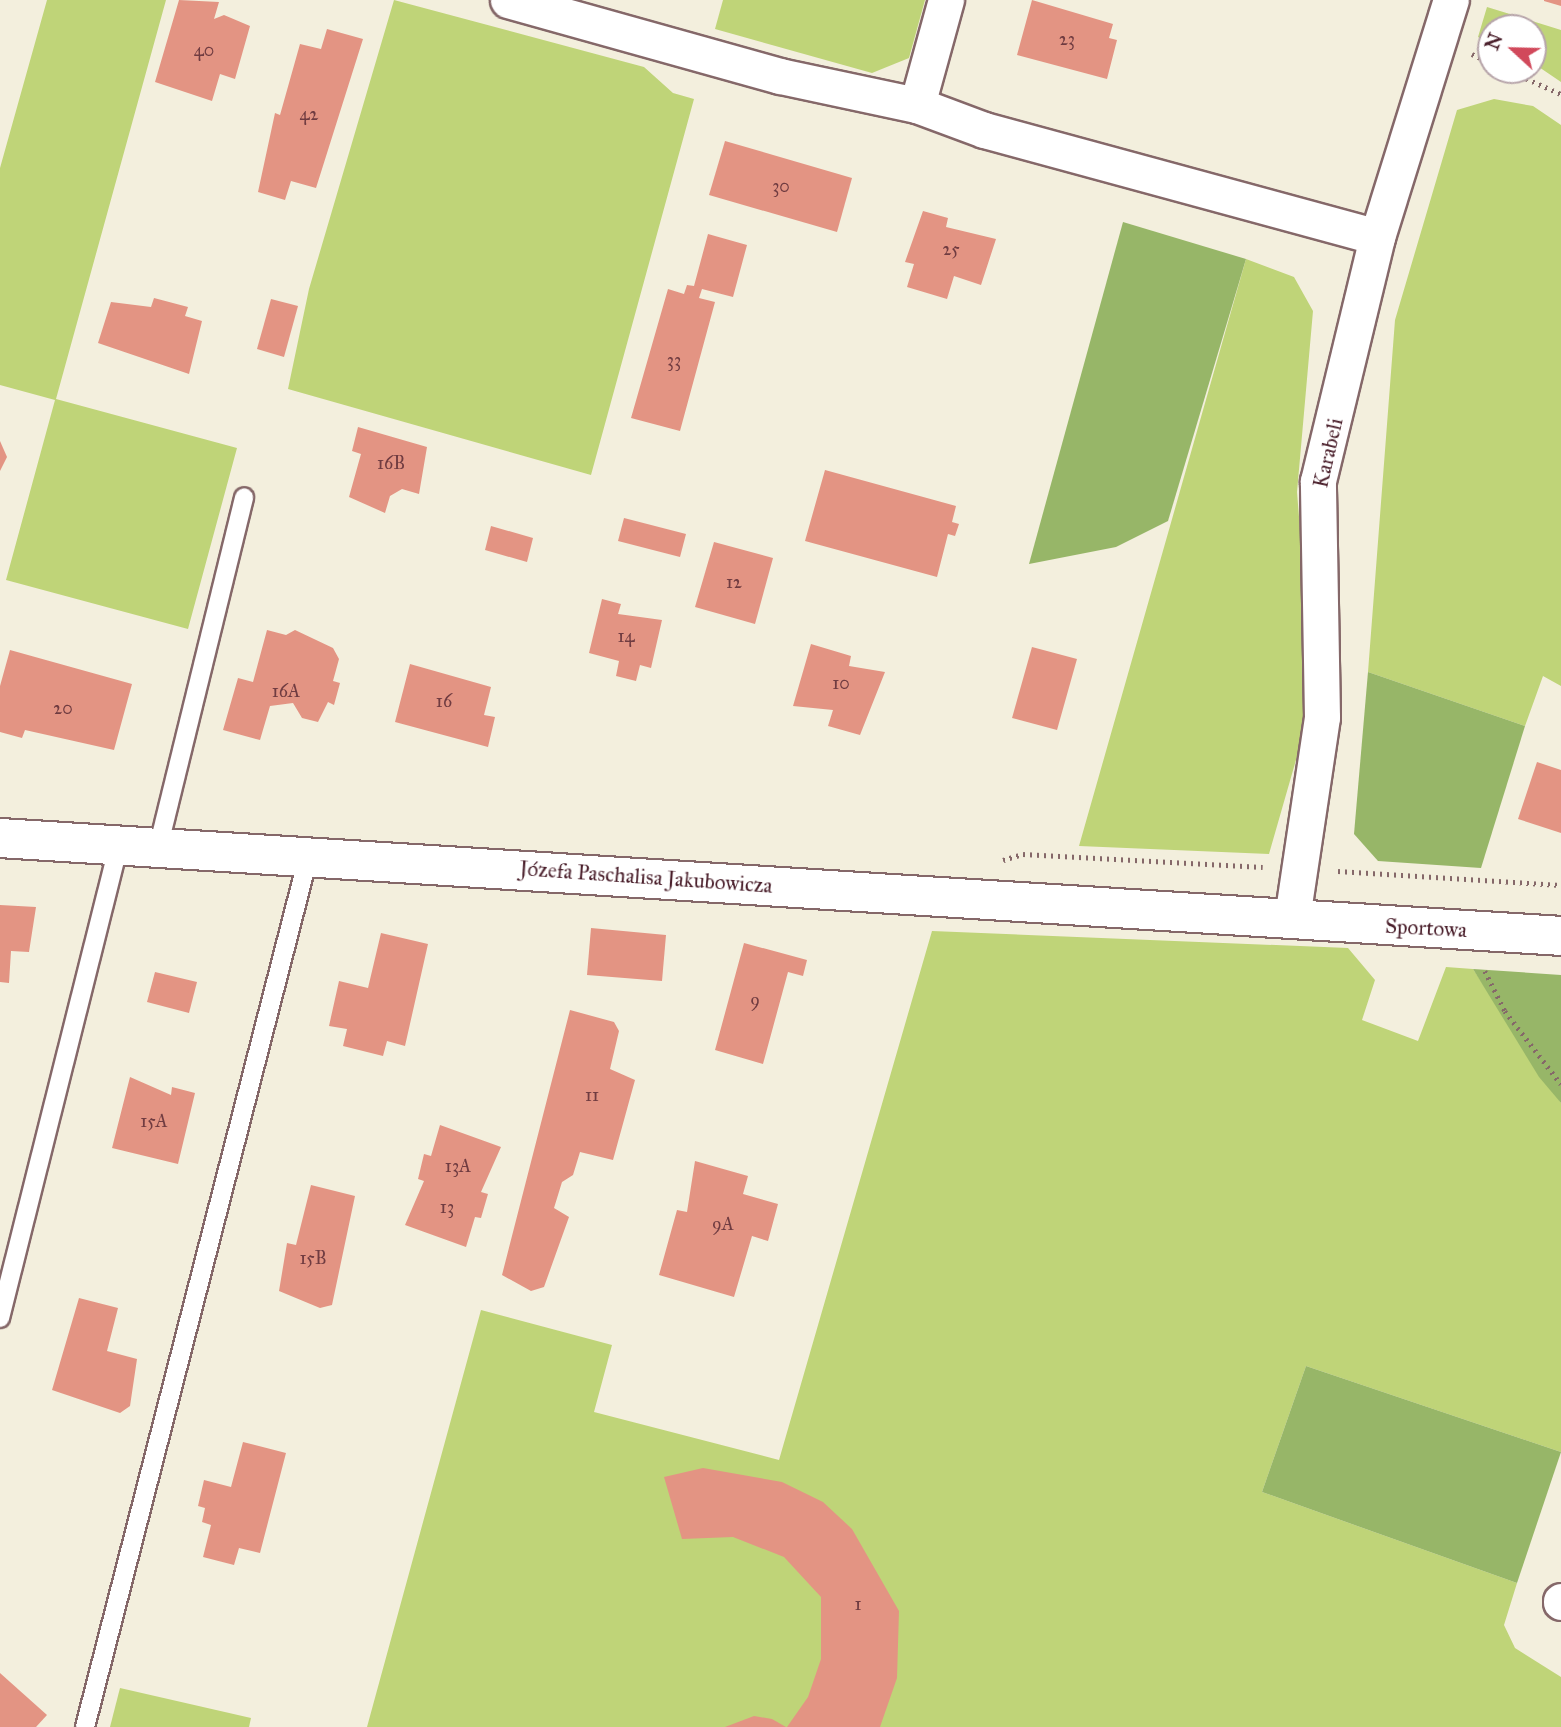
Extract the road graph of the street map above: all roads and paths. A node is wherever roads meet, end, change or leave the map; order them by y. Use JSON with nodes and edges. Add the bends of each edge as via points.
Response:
{"nodes":[{"id":1,"x":509,"y":0,"type":"edge"},
{"id":2,"x":946,"y":0,"type":"edge"},
{"id":3,"x":1451,"y":0,"type":"edge"},
{"id":4,"x":1538,"y":84,"type":"edge"},
{"id":5,"x":1561,"y":94,"type":"edge"},
{"id":6,"x":917,"y":105,"type":"junction"},
{"id":7,"x":1377,"y":237,"type":"junction"},
{"id":8,"x":244,"y":497,"type":"dead end"},
{"id":9,"x":0,"y":838,"type":"edge"},
{"id":10,"x":119,"y":845,"type":"junction"},
{"id":11,"x":158,"y":848,"type":"junction"},
{"id":12,"x":308,"y":858,"type":"junction"},
{"id":13,"x":1454,"y":877,"type":"dead end"},
{"id":14,"x":1561,"y":885,"type":"edge"},
{"id":15,"x":1292,"y":918,"type":"junction"},
{"id":16,"x":1464,"y":930,"type":"junction"},
{"id":17,"x":1561,"y":936,"type":"edge"},
{"id":18,"x":1561,"y":1084,"type":"edge"},
{"id":19,"x":0,"y":1318,"type":"edge"},
{"id":20,"x":85,"y":1727,"type":"edge"}],
"edges":[{"from":1,"to":6,"type":"street","via":[[779,76]]},
{"from":2,"to":6,"type":"street"},
{"from":3,"to":7,"type":"street","name":"Karabeli"},
{"from":4,"to":5,"type":"path"},
{"from":6,"to":7,"type":"street","via":[[984,130]]},
{"from":7,"to":15,"type":"street","name":"Karabeli","via":[[1318,481],[1322,717]]},
{"from":8,"to":11,"type":"lane"},
{"from":9,"to":10,"type":"street","name":"Józefa Paschalisa Jakubowicza"},
{"from":10,"to":11,"type":"street","name":"Józefa Paschalisa Jakubowicza"},
{"from":10,"to":19,"type":"lane"},
{"from":11,"to":12,"type":"street","name":"Józefa Paschalisa Jakubowicza"},
{"from":12,"to":15,"type":"street","name":"Józefa Paschalisa Jakubowicza"},
{"from":12,"to":20,"type":"lane"},
{"from":13,"to":14,"type":"path"},
{"from":15,"to":16,"type":"street","name":"Sportowa"},
{"from":16,"to":17,"type":"street","name":"Sportowa"},
{"from":16,"to":18,"type":"path","via":[[1505,1011]]}]}
